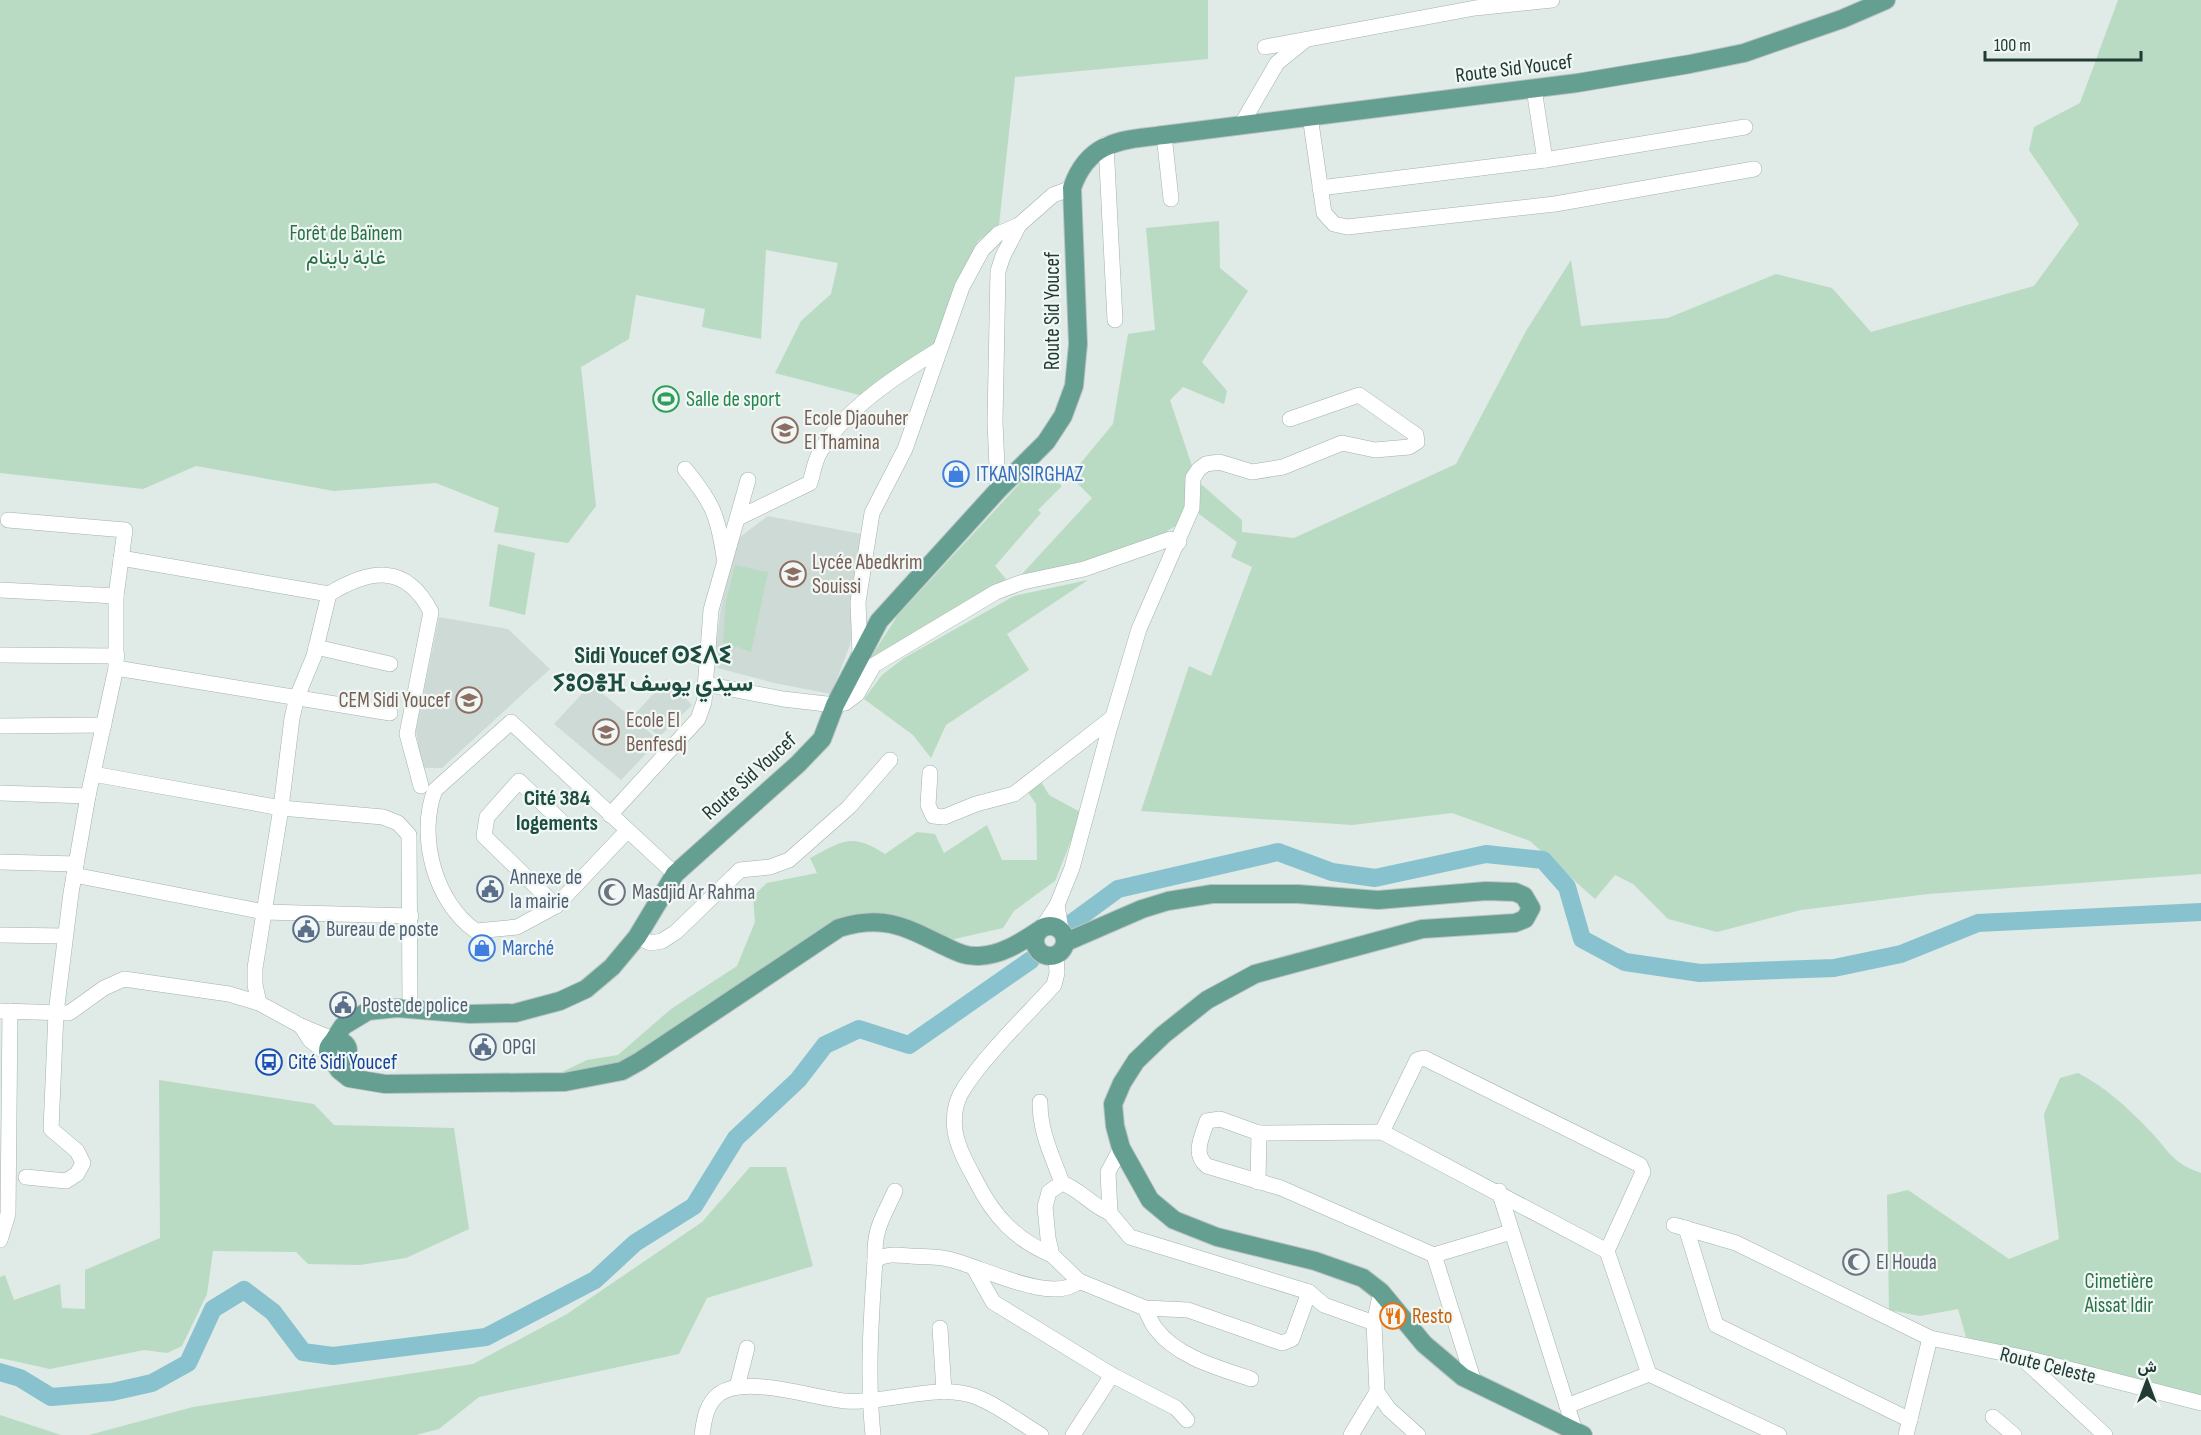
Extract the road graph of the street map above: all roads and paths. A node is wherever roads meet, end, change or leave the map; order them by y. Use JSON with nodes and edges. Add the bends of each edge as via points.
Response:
{"nodes":[{"id":1,"x":1552,"y":0,"type":"edge"},
{"id":2,"x":1886,"y":0,"type":"edge"},
{"id":3,"x":1304,"y":41,"type":"junction"},
{"id":4,"x":1265,"y":47,"type":"dead end"},
{"id":5,"x":1534,"y":88,"type":"junction"},
{"id":6,"x":1310,"y":116,"type":"junction"},
{"id":7,"x":1241,"y":125,"type":"junction"},
{"id":8,"x":1744,"y":127,"type":"dead end"},
{"id":9,"x":1164,"y":135,"type":"junction"},
{"id":10,"x":1106,"y":144,"type":"junction"},
{"id":11,"x":1545,"y":160,"type":"junction"},
{"id":12,"x":1754,"y":169,"type":"dead end"},
{"id":13,"x":1072,"y":188,"type":"junction"},
{"id":14,"x":1320,"y":189,"type":"junction"},
{"id":15,"x":1171,"y":199,"type":"dead end"},
{"id":16,"x":1019,"y":225,"type":"junction"},
{"id":17,"x":1115,"y":320,"type":"dead end"},
{"id":18,"x":940,"y":349,"type":"junction"},
{"id":19,"x":1290,"y":419,"type":"dead end"},
{"id":20,"x":685,"y":469,"type":"dead end"},
{"id":21,"x":748,"y":480,"type":"dead end"},
{"id":22,"x":998,"y":490,"type":"junction"},
{"id":23,"x":738,"y":518,"type":"junction"},
{"id":24,"x":8,"y":520,"type":"dead end"},
{"id":25,"x":1179,"y":542,"type":"junction"},
{"id":26,"x":121,"y":558,"type":"junction"},
{"id":27,"x":725,"y":565,"type":"junction"},
{"id":28,"x":0,"y":590,"type":"edge"},
{"id":29,"x":329,"y":594,"type":"junction"},
{"id":30,"x":116,"y":596,"type":"junction"},
{"id":31,"x":316,"y":647,"type":"junction"},
{"id":32,"x":860,"y":654,"type":"junction"},
{"id":33,"x":0,"y":655,"type":"edge"},
{"id":34,"x":117,"y":662,"type":"junction"},
{"id":35,"x":390,"y":664,"type":"dead end"},
{"id":36,"x":705,"y":684,"type":"junction"},
{"id":37,"x":297,"y":697,"type":"junction"},
{"id":38,"x":835,"y":705,"type":"junction"},
{"id":39,"x":390,"y":713,"type":"dead end"},
{"id":40,"x":1112,"y":718,"type":"junction"},
{"id":41,"x":104,"y":725,"type":"junction"},
{"id":42,"x":0,"y":726,"type":"edge"},
{"id":43,"x":890,"y":760,"type":"dead end"},
{"id":44,"x":930,"y":773,"type":"dead end"},
{"id":45,"x":93,"y":774,"type":"junction"},
{"id":46,"x":421,"y":786,"type":"dead end"},
{"id":47,"x":0,"y":793,"type":"edge"},
{"id":48,"x":88,"y":796,"type":"junction"},
{"id":49,"x":281,"y":808,"type":"junction"},
{"id":50,"x":610,"y":815,"type":"junction"},
{"id":51,"x":561,"y":821,"type":"dead end"},
{"id":52,"x":627,"y":831,"type":"junction"},
{"id":53,"x":0,"y":862,"type":"edge"},
{"id":54,"x":75,"y":870,"type":"junction"},
{"id":55,"x":675,"y":874,"type":"junction"},
{"id":56,"x":1057,"y":905,"type":"junction"},
{"id":57,"x":556,"y":906,"type":"junction"},
{"id":58,"x":264,"y":912,"type":"junction"},
{"id":59,"x":411,"y":916,"type":"junction"},
{"id":60,"x":1040,"y":930,"type":"junction"},
{"id":61,"x":0,"y":935,"type":"edge"},
{"id":62,"x":65,"y":936,"type":"junction"},
{"id":63,"x":637,"y":937,"type":"junction"},
{"id":64,"x":1056,"y":945,"type":"junction"},
{"id":65,"x":994,"y":953,"type":"junction"},
{"id":66,"x":259,"y":1003,"type":"junction"},
{"id":67,"x":410,"y":1008,"type":"junction"},
{"id":68,"x":5,"y":1011,"type":"edge"},
{"id":69,"x":56,"y":1013,"type":"junction"},
{"id":70,"x":337,"y":1049,"type":"junction"},
{"id":71,"x":1040,"y":1102,"type":"dead end"},
{"id":72,"x":1382,"y":1132,"type":"junction"},
{"id":73,"x":1259,"y":1133,"type":"junction"},
{"id":74,"x":1121,"y":1148,"type":"junction"},
{"id":75,"x":26,"y":1177,"type":"dead end"},
{"id":76,"x":1258,"y":1182,"type":"junction"},
{"id":77,"x":1062,"y":1183,"type":"junction"},
{"id":78,"x":895,"y":1191,"type":"dead end"},
{"id":79,"x":1499,"y":1191,"type":"junction"},
{"id":80,"x":1110,"y":1213,"type":"junction"},
{"id":81,"x":1511,"y":1232,"type":"junction"},
{"id":82,"x":0,"y":1240,"type":"edge"},
{"id":83,"x":1607,"y":1251,"type":"junction"},
{"id":84,"x":1053,"y":1255,"type":"junction"},
{"id":85,"x":1434,"y":1255,"type":"junction"},
{"id":86,"x":875,"y":1260,"type":"junction"},
{"id":87,"x":974,"y":1268,"type":"junction"},
{"id":88,"x":1079,"y":1281,"type":"junction"},
{"id":89,"x":1309,"y":1292,"type":"junction"},
{"id":90,"x":1381,"y":1292,"type":"junction"},
{"id":91,"x":1145,"y":1308,"type":"junction"},
{"id":92,"x":1374,"y":1323,"type":"junction"},
{"id":93,"x":939,"y":1328,"type":"dead end"},
{"id":94,"x":1930,"y":1338,"type":"junction"},
{"id":95,"x":747,"y":1348,"type":"dead end"},
{"id":96,"x":2022,"y":1357,"type":"junction"},
{"id":97,"x":1649,"y":1374,"type":"junction"},
{"id":98,"x":1112,"y":1375,"type":"junction"},
{"id":99,"x":1251,"y":1379,"type":"dead end"},
{"id":100,"x":1474,"y":1382,"type":"junction"},
{"id":101,"x":737,"y":1387,"type":"junction"},
{"id":102,"x":944,"y":1392,"type":"junction"},
{"id":103,"x":1377,"y":1392,"type":"junction"},
{"id":104,"x":870,"y":1402,"type":"junction"},
{"id":105,"x":2201,"y":1403,"type":"edge"},
{"id":106,"x":1567,"y":1406,"type":"junction"},
{"id":107,"x":1993,"y":1417,"type":"dead end"},
{"id":108,"x":1187,"y":1420,"type":"dead end"},
{"id":109,"x":1910,"y":1420,"type":"junction"},
{"id":110,"x":1579,"y":1433,"type":"edge"},
{"id":111,"x":702,"y":1435,"type":"edge"},
{"id":112,"x":873,"y":1435,"type":"edge"},
{"id":113,"x":1041,"y":1435,"type":"edge"},
{"id":114,"x":1073,"y":1435,"type":"edge"},
{"id":115,"x":1351,"y":1435,"type":"edge"},
{"id":116,"x":1418,"y":1435,"type":"edge"},
{"id":117,"x":1779,"y":1435,"type":"edge"},
{"id":118,"x":1906,"y":1435,"type":"edge"},
{"id":119,"x":2014,"y":1435,"type":"edge"},
{"id":120,"x":2104,"y":1435,"type":"edge"}],
"edges":[{"from":1,"to":3,"type":"street","via":[[1475,8]]},
{"from":2,"to":5,"type":"main road","name":"Route Sid Youcef","via":[[1744,52]]},
{"from":3,"to":4,"type":"street"},
{"from":3,"to":7,"type":"street","via":[[1277,63]]},
{"from":5,"to":6,"type":"main road","name":"Route Sid Youcef"},
{"from":5,"to":11,"type":"street"},
{"from":6,"to":7,"type":"main road","name":"Route Sid Youcef"},
{"from":6,"to":14,"type":"street"},
{"from":7,"to":9,"type":"main road","name":"Route Sid Youcef"},
{"from":8,"to":11,"type":"street"},
{"from":9,"to":10,"type":"main road","name":"Route Sid Youcef"},
{"from":9,"to":15,"type":"street"},
{"from":10,"to":13,"type":"main road","via":[[1088,160]]},
{"from":10,"to":17,"type":"street"},
{"from":11,"to":14,"type":"street"},
{"from":12,"to":14,"type":"street","via":[[1555,204],[1347,227],[1334,224],[1324,213]]},
{"from":13,"to":16,"type":"street","via":[[1053,195]]},
{"from":13,"to":22,"type":"main road","name":"Route Sid Youcef","via":[[1078,344],[1074,386],[1063,416],[1047,442]]},
{"from":16,"to":18,"type":"street","via":[[998,234],[982,250],[962,287]]},
{"from":16,"to":22,"type":"street","via":[[999,271],[995,422]]},
{"from":18,"to":23,"type":"street","via":[[905,370],[853,412],[820,452],[810,483]]},
{"from":18,"to":32,"type":"street","via":[[905,449],[872,513],[858,602]]},
{"from":19,"to":25,"type":"street","via":[[1359,394],[1416,435],[1417,442],[1409,447],[1375,450],[1342,443],[1283,468],[1252,472],[1219,462],[1206,464],[1193,478],[1192,508]]},
{"from":20,"to":27,"type":"street","via":[[706,495],[719,522]]},
{"from":21,"to":23,"type":"street"},
{"from":22,"to":32,"type":"main road","name":"Route Sid Youcef","via":[[879,621]]},
{"from":23,"to":27,"type":"street"},
{"from":24,"to":26,"type":"street","via":[[125,530]]},
{"from":25,"to":38,"type":"street","via":[[1170,539],[1084,569],[996,592],[874,665],[857,694]]},
{"from":25,"to":40,"type":"street","via":[[1139,629]]},
{"from":26,"to":29,"type":"street"},
{"from":26,"to":30,"type":"street"},
{"from":27,"to":36,"type":"street","via":[[711,610]]},
{"from":28,"to":30,"type":"street"},
{"from":29,"to":31,"type":"street"},
{"from":29,"to":46,"type":"street","via":[[353,579],[371,575],[390,576],[411,585],[423,597],[430,612],[407,734]]},
{"from":30,"to":34,"type":"street"},
{"from":31,"to":35,"type":"street"},
{"from":31,"to":37,"type":"street"},
{"from":32,"to":38,"type":"main road","name":"Route Sid Youcef"},
{"from":33,"to":34,"type":"street"},
{"from":34,"to":37,"type":"street"},
{"from":34,"to":41,"type":"street"},
{"from":36,"to":38,"type":"street"},
{"from":36,"to":50,"type":"street","via":[[698,719]]},
{"from":37,"to":39,"type":"street"},
{"from":37,"to":49,"type":"street"},
{"from":38,"to":55,"type":"main road","name":"Route Sid Youcef","via":[[822,739],[806,756]]},
{"from":40,"to":44,"type":"street","via":[[1014,794],[944,817],[933,816],[928,805]]},
{"from":40,"to":56,"type":"street","via":[[1088,816]]},
{"from":41,"to":42,"type":"street"},
{"from":41,"to":45,"type":"street"},
{"from":43,"to":63,"type":"street","via":[[849,807],[789,860],[770,867],[740,870],[662,941],[651,943]]},
{"from":45,"to":48,"type":"street"},
{"from":45,"to":49,"type":"street"},
{"from":47,"to":48,"type":"street"},
{"from":48,"to":54,"type":"street"},
{"from":49,"to":58,"type":"street"},
{"from":49,"to":59,"type":"street","via":[[383,817],[398,823],[409,835]]},
{"from":50,"to":52,"type":"street"},
{"from":50,"to":57,"type":"street","via":[[511,722],[435,790],[429,805],[431,861],[461,921],[476,931],[517,927]]},
{"from":51,"to":57,"type":"street","via":[[519,781],[488,817],[484,836]]},
{"from":52,"to":55,"type":"street"},
{"from":52,"to":57,"type":"street"},
{"from":53,"to":54,"type":"street"},
{"from":54,"to":58,"type":"street"},
{"from":54,"to":62,"type":"street"},
{"from":55,"to":63,"type":"main road","name":"Route Sid Youcef"},
{"from":56,"to":60,"type":"street"},
{"from":56,"to":64,"type":"street"},
{"from":58,"to":59,"type":"street"},
{"from":58,"to":66,"type":"street","via":[[255,968]]},
{"from":59,"to":67,"type":"street"},
{"from":60,"to":64,"type":"main road","via":[[1055,926]]},
{"from":60,"to":64,"type":"main road","via":[[1035,945]]},
{"from":60,"to":65,"type":"main road"},
{"from":61,"to":62,"type":"street"},
{"from":62,"to":69,"type":"street"},
{"from":63,"to":67,"type":"main road","name":"Route Sid Youcef","via":[[612,967],[586,989],[560,1001],[491,1015]]},
{"from":64,"to":65,"type":"main road"},
{"from":64,"to":74,"type":"main road","via":[[1142,909],[1212,894],[1298,894],[1378,900],[1515,892],[1524,896],[1531,908],[1525,919],[1515,923],[1422,929],[1305,959],[1255,974],[1207,1000],[1163,1035],[1122,1083],[1113,1104]]},
{"from":64,"to":84,"type":"street","via":[[1054,984],[963,1088],[954,1116],[963,1154],[995,1213],[1010,1231],[1032,1247]]},
{"from":65,"to":70,"type":"main road","via":[[966,956],[907,927],[889,922],[855,923],[827,936],[622,1071],[597,1078],[565,1082],[369,1083],[349,1078],[339,1070]]},
{"from":66,"to":69,"type":"street","via":[[229,993],[124,979],[69,1013]]},
{"from":66,"to":70,"type":"street","via":[[302,1026],[310,1040]]},
{"from":67,"to":70,"type":"main road","name":"Route Sid Youcef","via":[[368,1011]]},
{"from":68,"to":69,"type":"street"},
{"from":68,"to":82,"type":"street","via":[[8,1214]]},
{"from":69,"to":75,"type":"street","via":[[51,1129],[77,1151],[83,1163],[77,1174],[66,1181]]},
{"from":71,"to":77,"type":"street","via":[[1048,1151]]},
{"from":72,"to":73,"type":"street"},
{"from":72,"to":79,"type":"street"},
{"from":72,"to":83,"type":"street","via":[[1417,1060],[1424,1058],[1640,1165],[1643,1172]]},
{"from":73,"to":76,"type":"street"},
{"from":73,"to":76,"type":"street","via":[[1212,1118],[1207,1121],[1198,1152],[1207,1167]]},
{"from":74,"to":80,"type":"street","via":[[1108,1172]]},
{"from":74,"to":90,"type":"main road","via":[[1150,1200],[1174,1220],[1217,1237],[1315,1261],[1363,1278]]},
{"from":76,"to":85,"type":"street","via":[[1339,1211]]},
{"from":77,"to":80,"type":"street"},
{"from":77,"to":84,"type":"street","via":[[1049,1192],[1045,1207]]},
{"from":78,"to":86,"type":"street","via":[[874,1237]]},
{"from":79,"to":81,"type":"street"},
{"from":79,"to":83,"type":"street"},
{"from":80,"to":89,"type":"street","via":[[1130,1237]]},
{"from":81,"to":85,"type":"street"},
{"from":81,"to":106,"type":"street"},
{"from":83,"to":97,"type":"street"},
{"from":84,"to":88,"type":"street"},
{"from":85,"to":100,"type":"street"},
{"from":86,"to":87,"type":"street","via":[[890,1255],[934,1257]]},
{"from":86,"to":104,"type":"street"},
{"from":87,"to":88,"type":"street","via":[[1044,1289],[1062,1290]]},
{"from":87,"to":98,"type":"street","via":[[993,1302]]},
{"from":88,"to":91,"type":"street"},
{"from":89,"to":91,"type":"street","via":[[1292,1339],[1287,1343],[1188,1310]]},
{"from":89,"to":92,"type":"street","via":[[1324,1305]]},
{"from":90,"to":92,"type":"street"},
{"from":90,"to":100,"type":"main road","via":[[1424,1344]]},
{"from":91,"to":99,"type":"street","via":[[1156,1329],[1175,1345],[1197,1359]]},
{"from":92,"to":103,"type":"street"},
{"from":93,"to":102,"type":"street"},
{"from":94,"to":96,"type":"street","name":"Route Celeste"},
{"from":94,"to":109,"type":"street"},
{"from":94,"to":109,"type":"street","name":"Route Celeste","via":[[1736,1243],[1680,1227],[1716,1325]]},
{"from":95,"to":101,"type":"street"},
{"from":96,"to":105,"type":"street","name":"Route Celeste"},
{"from":96,"to":120,"type":"street"},
{"from":97,"to":106,"type":"street"},
{"from":97,"to":117,"type":"street"},
{"from":98,"to":108,"type":"street","via":[[1176,1408]]},
{"from":98,"to":114,"type":"street"},
{"from":100,"to":110,"type":"main road"},
{"from":101,"to":104,"type":"street"},
{"from":101,"to":111,"type":"street","via":[[720,1394],[708,1407]]},
{"from":102,"to":104,"type":"street"},
{"from":102,"to":113,"type":"street","via":[[973,1395]]},
{"from":103,"to":115,"type":"street"},
{"from":103,"to":116,"type":"street","via":[[1389,1409]]},
{"from":104,"to":112,"type":"street"},
{"from":106,"to":110,"type":"street"},
{"from":107,"to":119,"type":"street"},
{"from":109,"to":118,"type":"street"}]}
